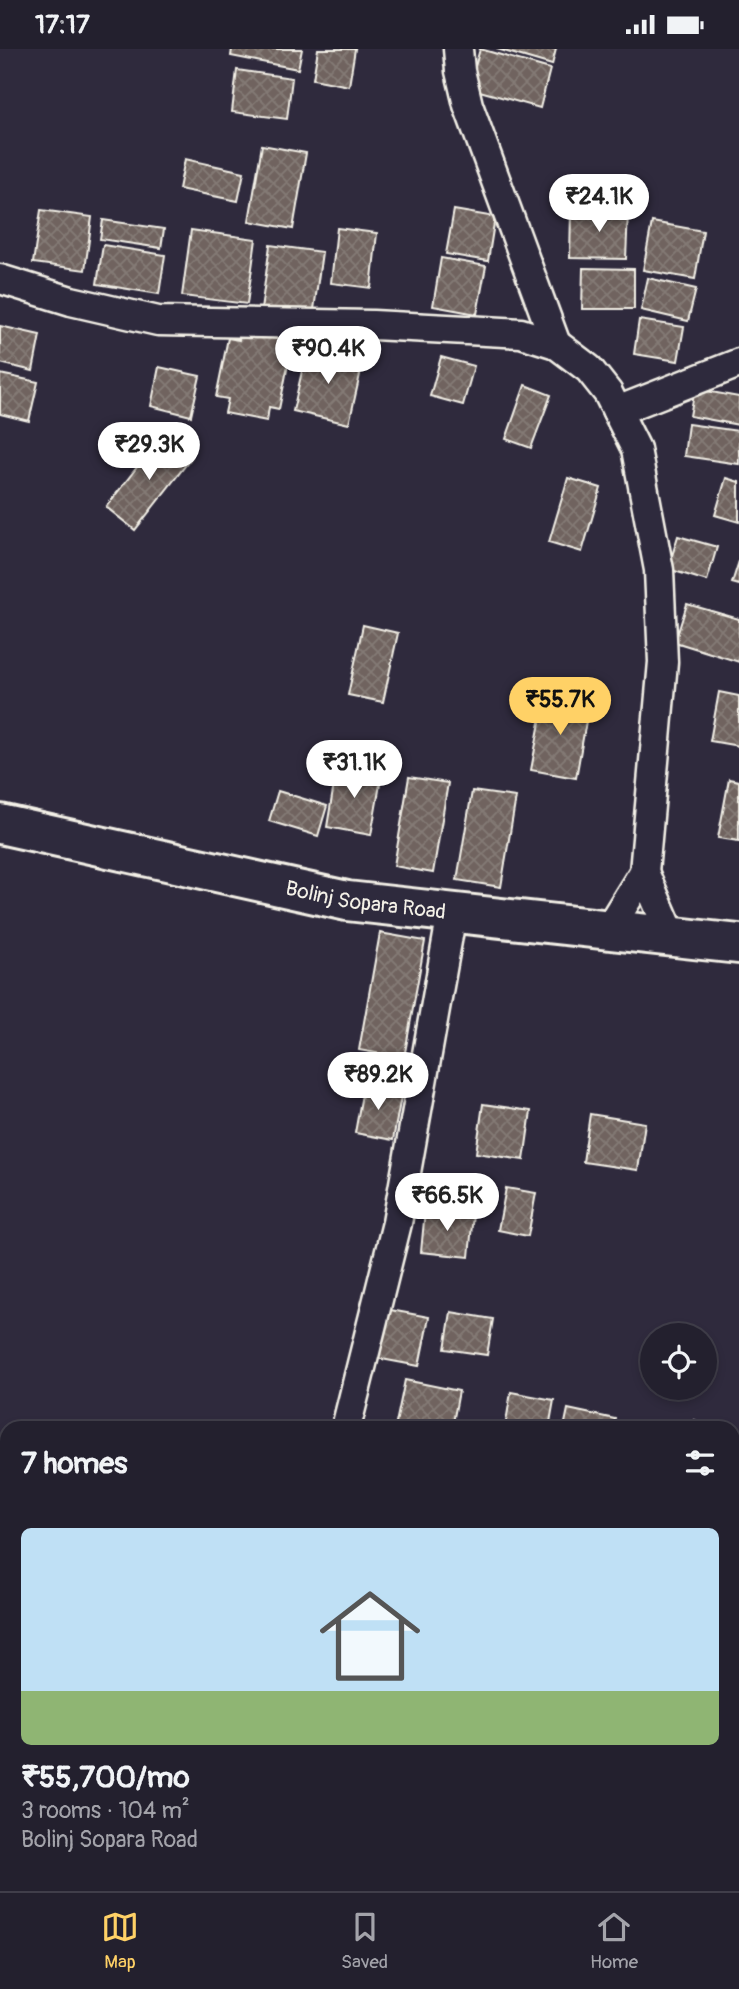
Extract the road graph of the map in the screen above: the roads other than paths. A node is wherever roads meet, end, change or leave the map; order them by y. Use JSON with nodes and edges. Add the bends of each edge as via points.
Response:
{"nodes":[{"id":1,"x":458,"y":49,"type":"edge"},
{"id":2,"x":0,"y":279,"type":"edge"},
{"id":3,"x":556,"y":344,"type":"junction"},
{"id":4,"x":739,"y":363,"type":"edge"},
{"id":5,"x":617,"y":411,"type":"junction"},
{"id":6,"x":0,"y":824,"type":"edge"},
{"id":7,"x":644,"y":871,"type":"junction"},
{"id":8,"x":452,"y":913,"type":"junction"},
{"id":9,"x":608,"y":930,"type":"junction"},
{"id":10,"x":672,"y":937,"type":"junction"},
{"id":11,"x":739,"y":944,"type":"edge"},
{"id":12,"x":348,"y":1421,"type":"edge"}],
"edges":[{"from":1,"to":3,"type":"street","via":[[468,105]]},
{"from":2,"to":3,"type":"street","via":[[158,321],[521,333]]},
{"from":3,"to":5,"type":"street","via":[[589,369]]},
{"from":4,"to":5,"type":"street"},
{"from":5,"to":7,"type":"street","via":[[636,449],[659,571],[663,662]]},
{"from":6,"to":8,"type":"main road","name":"Bolinj Sopara Road","via":[[348,901]]},
{"from":7,"to":9,"type":"street"},
{"from":7,"to":10,"type":"street"},
{"from":8,"to":9,"type":"main road","name":"Bolinj Sopara Road"},
{"from":8,"to":12,"type":"street","via":[[397,1223]]},
{"from":9,"to":10,"type":"main road","name":"Bolinj Sopara Road"},
{"from":10,"to":11,"type":"main road","name":"Bolinj Sopara Road"}]}
